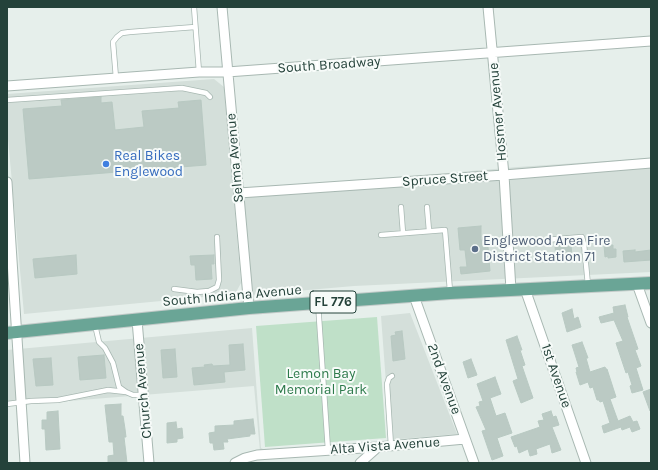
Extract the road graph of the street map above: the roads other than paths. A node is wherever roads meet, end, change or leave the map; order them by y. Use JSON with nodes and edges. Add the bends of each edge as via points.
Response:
{"nodes":[{"id":1,"x":194,"y":7,"type":"edge"},
{"id":2,"x":222,"y":7,"type":"edge"},
{"id":3,"x":488,"y":7,"type":"edge"},
{"id":4,"x":195,"y":27,"type":"junction"},
{"id":5,"x":651,"y":41,"type":"edge"},
{"id":6,"x":492,"y":53,"type":"junction"},
{"id":7,"x":199,"y":72,"type":"junction"},
{"id":8,"x":228,"y":72,"type":"junction"},
{"id":9,"x":116,"y":78,"type":"junction"},
{"id":10,"x":7,"y":86,"type":"edge"},
{"id":11,"x":210,"y":97,"type":"dead end"},
{"id":12,"x":7,"y":100,"type":"edge"},
{"id":13,"x":651,"y":163,"type":"edge"},
{"id":14,"x":504,"y":175,"type":"junction"},
{"id":15,"x":7,"y":182,"type":"edge"},
{"id":16,"x":239,"y":193,"type":"junction"},
{"id":17,"x":401,"y":207,"type":"dead end"},
{"id":18,"x":427,"y":207,"type":"dead end"},
{"id":19,"x":429,"y":231,"type":"junction"},
{"id":20,"x":403,"y":233,"type":"junction"},
{"id":21,"x":381,"y":235,"type":"dead end"},
{"id":22,"x":217,"y":237,"type":"dead end"},
{"id":23,"x":485,"y":239,"type":"dead end"},
{"id":24,"x":508,"y":243,"type":"junction"},
{"id":25,"x":651,"y":283,"type":"edge"},
{"id":26,"x":637,"y":284,"type":"junction"},
{"id":27,"x":588,"y":286,"type":"junction"},
{"id":28,"x":174,"y":289,"type":"dead end"},
{"id":29,"x":525,"y":289,"type":"junction"},
{"id":30,"x":511,"y":290,"type":"junction"},
{"id":31,"x":450,"y":293,"type":"junction"},
{"id":32,"x":414,"y":296,"type":"junction"},
{"id":33,"x":318,"y":303,"type":"junction"},
{"id":34,"x":249,"y":308,"type":"junction"},
{"id":35,"x":137,"y":320,"type":"junction"},
{"id":36,"x":651,"y":323,"type":"edge"},
{"id":37,"x":95,"y":325,"type":"junction"},
{"id":38,"x":12,"y":333,"type":"edge"},
{"id":39,"x":392,"y":376,"type":"dead end"},
{"id":40,"x":126,"y":392,"type":"junction"},
{"id":41,"x":144,"y":395,"type":"junction"},
{"id":42,"x":21,"y":402,"type":"junction"},
{"id":43,"x":7,"y":404,"type":"edge"},
{"id":44,"x":466,"y":439,"type":"junction"},
{"id":45,"x":391,"y":446,"type":"junction"},
{"id":46,"x":378,"y":447,"type":"junction"},
{"id":47,"x":328,"y":450,"type":"junction"},
{"id":48,"x":25,"y":463,"type":"edge"},
{"id":49,"x":149,"y":463,"type":"edge"},
{"id":50,"x":235,"y":463,"type":"edge"},
{"id":51,"x":360,"y":463,"type":"edge"},
{"id":52,"x":474,"y":463,"type":"edge"},
{"id":53,"x":586,"y":463,"type":"edge"}],
"edges":[{"from":1,"to":4,"type":"lane"},
{"from":2,"to":8,"type":"street","name":"Selma Avenue"},
{"from":3,"to":6,"type":"street","name":"Hosmer Avenue"},
{"from":4,"to":7,"type":"lane"},
{"from":4,"to":9,"type":"lane","via":[[122,33],[113,42]]},
{"from":5,"to":6,"type":"street","name":"South Broadway"},
{"from":6,"to":8,"type":"street","name":"South Broadway"},
{"from":6,"to":14,"type":"street","name":"Hosmer Avenue"},
{"from":7,"to":8,"type":"street","name":"South Broadway"},
{"from":7,"to":9,"type":"street","name":"South Broadway"},
{"from":8,"to":16,"type":"street","name":"Selma Avenue"},
{"from":9,"to":10,"type":"street","name":"South Broadway"},
{"from":11,"to":12,"type":"lane","via":[[206,93],[182,88]]},
{"from":13,"to":14,"type":"street","name":"Spruce Street"},
{"from":14,"to":16,"type":"street","name":"Spruce Street"},
{"from":14,"to":24,"type":"street","name":"Hosmer Avenue"},
{"from":15,"to":38,"type":"street"},
{"from":16,"to":34,"type":"street","name":"Selma Avenue"},
{"from":17,"to":20,"type":"lane"},
{"from":18,"to":19,"type":"lane"},
{"from":19,"to":20,"type":"lane"},
{"from":19,"to":31,"type":"lane","via":[[445,230]]},
{"from":20,"to":21,"type":"lane"},
{"from":22,"to":28,"type":"lane","via":[[218,287],[210,291],[197,292]]},
{"from":23,"to":24,"type":"lane"},
{"from":24,"to":27,"type":"lane","via":[[582,237]]},
{"from":24,"to":30,"type":"street","name":"Hosmer Avenue"},
{"from":25,"to":26,"type":"main road","name":"South Indiana Avenue","number":"FL 776"},
{"from":26,"to":27,"type":"main road","name":"South Indiana Avenue","number":"FL 776"},
{"from":26,"to":36,"type":"street"},
{"from":27,"to":29,"type":"main road","name":"South Indiana Avenue","number":"FL 776"},
{"from":29,"to":30,"type":"main road","name":"South Indiana Avenue","number":"FL 776"},
{"from":29,"to":53,"type":"street","name":"1st Avenue"},
{"from":30,"to":31,"type":"main road","name":"South Indiana Avenue","number":"FL 776"},
{"from":31,"to":32,"type":"main road","name":"South Indiana Avenue","number":"FL 776"},
{"from":32,"to":33,"type":"main road","name":"South Indiana Avenue","number":"FL 776"},
{"from":32,"to":44,"type":"street","name":"2nd Avenue"},
{"from":33,"to":34,"type":"main road","name":"South Indiana Avenue","number":"FL 776"},
{"from":33,"to":47,"type":"lane"},
{"from":34,"to":35,"type":"main road","name":"South Indiana Avenue","number":"FL 776"},
{"from":35,"to":37,"type":"main road","name":"South Indiana Avenue","number":"FL 776"},
{"from":35,"to":41,"type":"street","name":"Church Avenue"},
{"from":37,"to":38,"type":"main road","name":"South Indiana Avenue","number":"FL 776"},
{"from":37,"to":40,"type":"lane","via":[[99,342],[113,363],[119,387]]},
{"from":38,"to":42,"type":"street"},
{"from":39,"to":45,"type":"lane","via":[[387,384]]},
{"from":40,"to":41,"type":"lane"},
{"from":40,"to":42,"type":"lane","via":[[108,390],[58,400]]},
{"from":41,"to":49,"type":"street","name":"Church Avenue"},
{"from":42,"to":43,"type":"lane"},
{"from":42,"to":48,"type":"street"},
{"from":44,"to":45,"type":"street","name":"Alta Vista Avenue"},
{"from":44,"to":52,"type":"street","name":"2nd Avenue"},
{"from":45,"to":46,"type":"street","name":"Alta Vista Avenue"},
{"from":46,"to":47,"type":"street","name":"Alta Vista Avenue"},
{"from":46,"to":51,"type":"street"},
{"from":47,"to":50,"type":"street","name":"Alta Vista Avenue","via":[[257,455]]}]}
